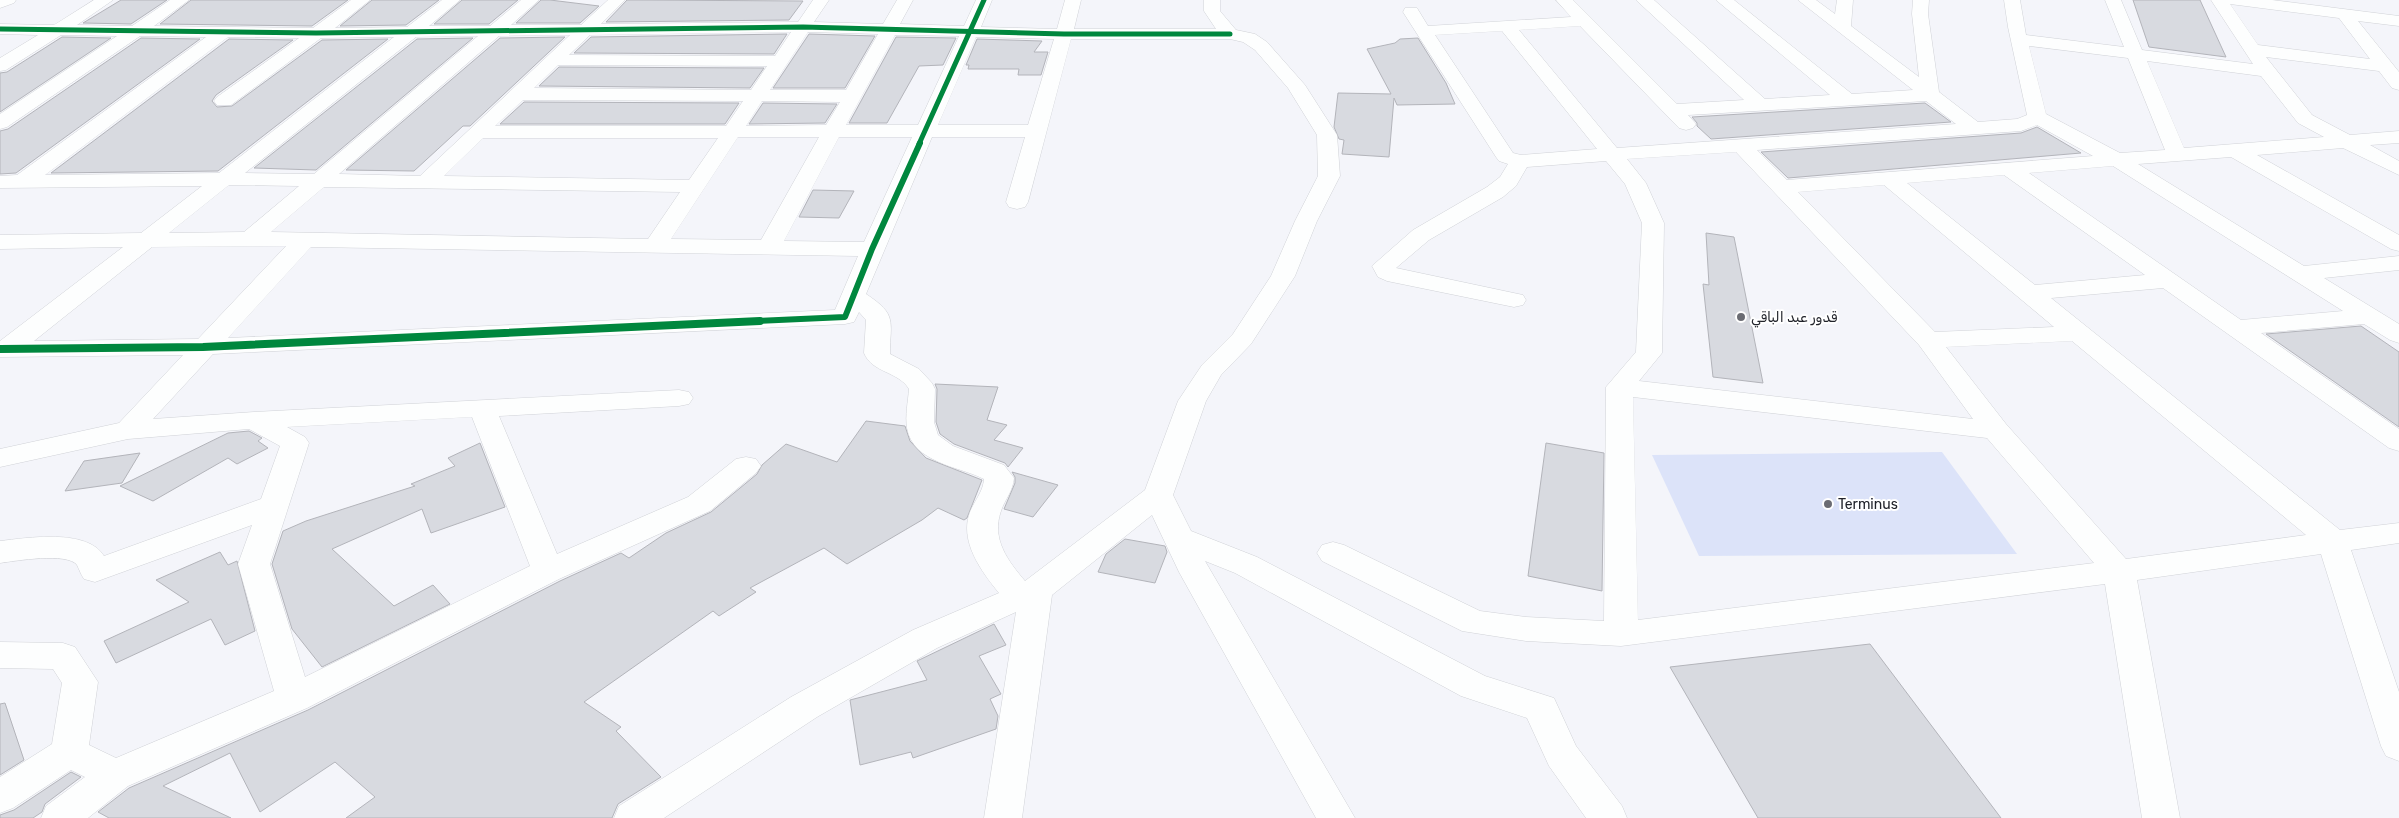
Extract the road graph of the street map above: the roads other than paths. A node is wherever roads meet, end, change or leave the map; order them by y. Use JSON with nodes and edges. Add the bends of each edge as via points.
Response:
{"nodes":[{"id":1,"x":8,"y":0,"type":"edge"},
{"id":2,"x":105,"y":0,"type":"edge"},
{"id":3,"x":181,"y":0,"type":"edge"},
{"id":4,"x":362,"y":0,"type":"edge"},
{"id":5,"x":452,"y":0,"type":"edge"},
{"id":6,"x":531,"y":0,"type":"edge"},
{"id":7,"x":617,"y":0,"type":"edge"},
{"id":8,"x":821,"y":0,"type":"edge"},
{"id":9,"x":905,"y":0,"type":"edge"},
{"id":10,"x":984,"y":0,"type":"edge"},
{"id":11,"x":1073,"y":0,"type":"edge"},
{"id":12,"x":1212,"y":0,"type":"edge"},
{"id":13,"x":1564,"y":0,"type":"edge"},
{"id":14,"x":1644,"y":0,"type":"edge"},
{"id":15,"x":1724,"y":0,"type":"edge"},
{"id":16,"x":1806,"y":0,"type":"edge"},
{"id":17,"x":1845,"y":0,"type":"edge"},
{"id":18,"x":1921,"y":0,"type":"edge"},
{"id":19,"x":2012,"y":0,"type":"edge"},
{"id":20,"x":2113,"y":0,"type":"edge"},
{"id":21,"x":2219,"y":0,"type":"edge"},
{"id":22,"x":2233,"y":0,"type":"edge"},
{"id":23,"x":0,"y":3,"type":"edge"},
{"id":24,"x":1411,"y":12,"type":"dead end"},
{"id":25,"x":2344,"y":14,"type":"junction"},
{"id":26,"x":1585,"y":20,"type":"junction"},
{"id":27,"x":2399,"y":20,"type":"edge"},
{"id":28,"x":1506,"y":25,"type":"junction"},
{"id":29,"x":803,"y":27,"type":"junction"},
{"id":30,"x":1842,"y":27,"type":"junction"},
{"id":31,"x":889,"y":28,"type":"junction"},
{"id":32,"x":0,"y":29,"type":"edge"},
{"id":33,"x":586,"y":29,"type":"junction"},
{"id":34,"x":58,"y":30,"type":"junction"},
{"id":35,"x":135,"y":31,"type":"junction"},
{"id":36,"x":495,"y":31,"type":"junction"},
{"id":37,"x":1423,"y":31,"type":"junction"},
{"id":38,"x":224,"y":32,"type":"junction"},
{"id":39,"x":316,"y":32,"type":"junction"},
{"id":40,"x":411,"y":32,"type":"junction"},
{"id":41,"x":971,"y":32,"type":"junction"},
{"id":42,"x":1064,"y":34,"type":"junction"},
{"id":43,"x":1230,"y":34,"type":"junction"},
{"id":44,"x":2018,"y":39,"type":"junction"},
{"id":45,"x":2254,"y":50,"type":"junction"},
{"id":46,"x":2136,"y":55,"type":"junction"},
{"id":47,"x":553,"y":60,"type":"junction"},
{"id":48,"x":780,"y":61,"type":"junction"},
{"id":49,"x":0,"y":66,"type":"edge"},
{"id":50,"x":2384,"y":66,"type":"junction"},
{"id":51,"x":2267,"y":71,"type":"junction"},
{"id":52,"x":2399,"y":84,"type":"edge"},
{"id":53,"x":518,"y":94,"type":"junction"},
{"id":54,"x":1930,"y":95,"type":"junction"},
{"id":55,"x":756,"y":96,"type":"junction"},
{"id":56,"x":852,"y":96,"type":"junction"},
{"id":57,"x":1848,"y":100,"type":"junction"},
{"id":58,"x":224,"y":101,"type":"dead end"},
{"id":59,"x":1761,"y":105,"type":"junction"},
{"id":60,"x":1673,"y":110,"type":"junction"},
{"id":61,"x":2037,"y":117,"type":"junction"},
{"id":62,"x":0,"y":123,"type":"edge"},
{"id":63,"x":1975,"y":129,"type":"junction"},
{"id":64,"x":732,"y":131,"type":"junction"},
{"id":65,"x":832,"y":131,"type":"junction"},
{"id":66,"x":925,"y":131,"type":"junction"},
{"id":67,"x":1038,"y":131,"type":"junction"},
{"id":68,"x":478,"y":132,"type":"junction"},
{"id":69,"x":2399,"y":137,"type":"edge"},
{"id":70,"x":2348,"y":142,"type":"junction"},
{"id":71,"x":1742,"y":146,"type":"junction"},
{"id":72,"x":1710,"y":148,"type":"junction"},
{"id":73,"x":2236,"y":151,"type":"junction"},
{"id":74,"x":1612,"y":154,"type":"junction"},
{"id":75,"x":2177,"y":156,"type":"junction"},
{"id":76,"x":2117,"y":160,"type":"junction"},
{"id":77,"x":1520,"y":161,"type":"junction"},
{"id":78,"x":2009,"y":169,"type":"junction"},
{"id":79,"x":2399,"y":169,"type":"edge"},
{"id":80,"x":1888,"y":178,"type":"junction"},
{"id":81,"x":224,"y":179,"type":"junction"},
{"id":82,"x":318,"y":181,"type":"junction"},
{"id":83,"x":0,"y":182,"type":"edge"},
{"id":84,"x":22,"y":182,"type":"junction"},
{"id":85,"x":425,"y":182,"type":"junction"},
{"id":86,"x":695,"y":186,"type":"junction"},
{"id":87,"x":1781,"y":187,"type":"junction"},
{"id":88,"x":1017,"y":202,"type":"dead end"},
{"id":89,"x":148,"y":238,"type":"junction"},
{"id":90,"x":250,"y":238,"type":"junction"},
{"id":91,"x":304,"y":241,"type":"junction"},
{"id":92,"x":0,"y":242,"type":"edge"},
{"id":93,"x":656,"y":244,"type":"junction"},
{"id":94,"x":2399,"y":244,"type":"edge"},
{"id":95,"x":768,"y":247,"type":"junction"},
{"id":96,"x":872,"y":249,"type":"junction"},
{"id":97,"x":2399,"y":263,"type":"edge"},
{"id":98,"x":2302,"y":274,"type":"junction"},
{"id":99,"x":2167,"y":280,"type":"junction"},
{"id":100,"x":2029,"y":293,"type":"junction"},
{"id":101,"x":855,"y":297,"type":"junction"},
{"id":102,"x":1514,"y":300,"type":"dead end"},
{"id":103,"x":2369,"y":316,"type":"junction"},
{"id":104,"x":2237,"y":328,"type":"junction"},
{"id":105,"x":2079,"y":333,"type":"junction"},
{"id":106,"x":2399,"y":335,"type":"edge"},
{"id":107,"x":1928,"y":340,"type":"junction"},
{"id":108,"x":203,"y":347,"type":"junction"},
{"id":109,"x":4,"y":349,"type":"edge"},
{"id":110,"x":1619,"y":387,"type":"junction"},
{"id":111,"x":679,"y":398,"type":"dead end"},
{"id":112,"x":482,"y":408,"type":"junction"},
{"id":113,"x":254,"y":420,"type":"junction"},
{"id":114,"x":128,"y":430,"type":"junction"},
{"id":115,"x":1996,"y":430,"type":"junction"},
{"id":116,"x":2399,"y":442,"type":"edge"},
{"id":117,"x":1,"y":456,"type":"edge"},
{"id":118,"x":746,"y":466,"type":"dead end"},
{"id":119,"x":1158,"y":495,"type":"junction"},
{"id":120,"x":273,"y":506,"type":"junction"},
{"id":121,"x":2399,"y":532,"type":"edge"},
{"id":122,"x":1178,"y":537,"type":"junction"},
{"id":123,"x":2332,"y":540,"type":"junction"},
{"id":124,"x":0,"y":552,"type":"edge"},
{"id":125,"x":1332,"y":553,"type":"dead end"},
{"id":126,"x":548,"y":571,"type":"junction"},
{"id":127,"x":2118,"y":571,"type":"junction"},
{"id":128,"x":1029,"y":594,"type":"junction"},
{"id":129,"x":1621,"y":634,"type":"junction"},
{"id":130,"x":0,"y":655,"type":"edge"},
{"id":131,"x":294,"y":698,"type":"junction"},
{"id":132,"x":2399,"y":746,"type":"edge"},
{"id":133,"x":69,"y":752,"type":"junction"},
{"id":134,"x":115,"y":775,"type":"junction"},
{"id":135,"x":0,"y":797,"type":"edge"},
{"id":136,"x":60,"y":818,"type":"edge"},
{"id":137,"x":633,"y":818,"type":"edge"},
{"id":138,"x":1003,"y":818,"type":"edge"},
{"id":139,"x":1336,"y":818,"type":"edge"},
{"id":140,"x":1608,"y":818,"type":"edge"},
{"id":141,"x":2161,"y":818,"type":"edge"}],
"edges":[{"from":1,"to":23,"type":"street"},
{"from":2,"to":34,"type":"street"},
{"from":3,"to":35,"type":"street"},
{"from":4,"to":39,"type":"street"},
{"from":5,"to":40,"type":"street"},
{"from":6,"to":36,"type":"street"},
{"from":7,"to":33,"type":"street"},
{"from":8,"to":29,"type":"street"},
{"from":9,"to":31,"type":"street"},
{"from":10,"to":41,"type":"street"},
{"from":11,"to":42,"type":"street"},
{"from":12,"to":43,"type":"street","via":[[1212,11]]},
{"from":13,"to":26,"type":"street"},
{"from":14,"to":59,"type":"street"},
{"from":15,"to":57,"type":"street"},
{"from":16,"to":30,"type":"street"},
{"from":17,"to":30,"type":"street"},
{"from":18,"to":54,"type":"street"},
{"from":19,"to":44,"type":"street"},
{"from":20,"to":46,"type":"street"},
{"from":21,"to":45,"type":"street"},
{"from":22,"to":25,"type":"street"},
{"from":24,"to":37,"type":"street"},
{"from":25,"to":27,"type":"street"},
{"from":25,"to":50,"type":"street"},
{"from":26,"to":28,"type":"street"},
{"from":26,"to":60,"type":"street"},
{"from":28,"to":37,"type":"street"},
{"from":28,"to":74,"type":"street"},
{"from":29,"to":31,"type":"street"},
{"from":29,"to":33,"type":"street"},
{"from":29,"to":48,"type":"street"},
{"from":30,"to":54,"type":"street"},
{"from":31,"to":41,"type":"street"},
{"from":31,"to":56,"type":"street"},
{"from":32,"to":34,"type":"street"},
{"from":33,"to":36,"type":"street"},
{"from":33,"to":47,"type":"street"},
{"from":34,"to":35,"type":"street"},
{"from":34,"to":49,"type":"street"},
{"from":35,"to":38,"type":"street"},
{"from":35,"to":62,"type":"street"},
{"from":36,"to":40,"type":"street"},
{"from":36,"to":82,"type":"street"},
{"from":37,"to":77,"type":"street","via":[[1506,157]]},
{"from":38,"to":39,"type":"street"},
{"from":38,"to":84,"type":"street"},
{"from":39,"to":40,"type":"street"},
{"from":39,"to":58,"type":"street"},
{"from":40,"to":81,"type":"street"},
{"from":41,"to":42,"type":"street"},
{"from":41,"to":66,"type":"street"},
{"from":42,"to":43,"type":"street"},
{"from":42,"to":67,"type":"street"},
{"from":43,"to":119,"type":"street","via":[[1249,38],[1261,46],[1296,85],[1327,136],[1329,176],[1283,276],[1242,339],[1211,371],[1192,401]]},
{"from":44,"to":46,"type":"street"},
{"from":44,"to":61,"type":"street"},
{"from":45,"to":50,"type":"street"},
{"from":45,"to":51,"type":"street"},
{"from":46,"to":51,"type":"street"},
{"from":46,"to":75,"type":"street"},
{"from":47,"to":48,"type":"street"},
{"from":47,"to":53,"type":"street"},
{"from":48,"to":55,"type":"street"},
{"from":50,"to":52,"type":"street"},
{"from":51,"to":70,"type":"street","via":[[2305,119]]},
{"from":53,"to":55,"type":"street"},
{"from":53,"to":68,"type":"street"},
{"from":54,"to":57,"type":"street"},
{"from":54,"to":63,"type":"street"},
{"from":55,"to":56,"type":"street"},
{"from":55,"to":64,"type":"street"},
{"from":56,"to":65,"type":"street"},
{"from":57,"to":59,"type":"street"},
{"from":59,"to":60,"type":"street"},
{"from":60,"to":72,"type":"street"},
{"from":61,"to":63,"type":"street","via":[[2021,125]]},
{"from":61,"to":76,"type":"street"},
{"from":63,"to":71,"type":"street"},
{"from":64,"to":65,"type":"street"},
{"from":64,"to":68,"type":"street"},
{"from":64,"to":86,"type":"street"},
{"from":65,"to":66,"type":"street"},
{"from":65,"to":95,"type":"street"},
{"from":66,"to":67,"type":"street"},
{"from":66,"to":96,"type":"street"},
{"from":67,"to":88,"type":"street"},
{"from":68,"to":85,"type":"street"},
{"from":69,"to":70,"type":"street"},
{"from":70,"to":73,"type":"street"},
{"from":70,"to":79,"type":"street"},
{"from":71,"to":72,"type":"street"},
{"from":71,"to":87,"type":"street"},
{"from":72,"to":74,"type":"street"},
{"from":73,"to":75,"type":"street"},
{"from":73,"to":94,"type":"street"},
{"from":74,"to":77,"type":"street"},
{"from":74,"to":110,"type":"street","via":[[1635,183],[1653,224],[1649,353]]},
{"from":75,"to":76,"type":"street"},
{"from":76,"to":78,"type":"street"},
{"from":76,"to":98,"type":"street"},
{"from":77,"to":102,"type":"street","via":[[1508,181],[1496,192],[1421,235],[1384,266],[1386,272],[1395,276]]},
{"from":78,"to":80,"type":"street"},
{"from":78,"to":99,"type":"street"},
{"from":80,"to":87,"type":"street"},
{"from":80,"to":100,"type":"street"},
{"from":81,"to":82,"type":"street"},
{"from":81,"to":84,"type":"street"},
{"from":81,"to":89,"type":"street"},
{"from":82,"to":85,"type":"street"},
{"from":82,"to":90,"type":"street"},
{"from":83,"to":84,"type":"street"},
{"from":85,"to":86,"type":"street"},
{"from":86,"to":93,"type":"street"},
{"from":87,"to":107,"type":"street"},
{"from":89,"to":90,"type":"street"},
{"from":89,"to":92,"type":"street"},
{"from":89,"to":109,"type":"street"},
{"from":90,"to":91,"type":"street"},
{"from":91,"to":93,"type":"street"},
{"from":91,"to":108,"type":"street"},
{"from":93,"to":95,"type":"street"},
{"from":95,"to":96,"type":"street"},
{"from":96,"to":101,"type":"street"},
{"from":97,"to":98,"type":"street"},
{"from":98,"to":103,"type":"street"},
{"from":99,"to":100,"type":"street"},
{"from":99,"to":104,"type":"street"},
{"from":100,"to":105,"type":"street"},
{"from":101,"to":108,"type":"street","via":[[848,315],[842,318]]},
{"from":101,"to":128,"type":"street","via":[[875,312],[880,321],[879,358],[920,383],[922,431],[926,440],[946,454],[994,472],[999,478],[999,487],[984,516],[984,541],[995,565]]},
{"from":103,"to":104,"type":"street"},
{"from":103,"to":106,"type":"street"},
{"from":104,"to":116,"type":"street"},
{"from":105,"to":107,"type":"street"},
{"from":105,"to":123,"type":"street"},
{"from":107,"to":115,"type":"street"},
{"from":108,"to":109,"type":"street"},
{"from":108,"to":114,"type":"street"},
{"from":110,"to":115,"type":"street"},
{"from":110,"to":129,"type":"street"},
{"from":111,"to":112,"type":"street"},
{"from":112,"to":113,"type":"street"},
{"from":112,"to":126,"type":"street"},
{"from":113,"to":114,"type":"street"},
{"from":113,"to":120,"type":"street","via":[[296,443]]},
{"from":114,"to":117,"type":"street"},
{"from":115,"to":127,"type":"street"},
{"from":118,"to":126,"type":"street","via":[[699,504]]},
{"from":119,"to":122,"type":"street"},
{"from":119,"to":128,"type":"street"},
{"from":120,"to":124,"type":"street","via":[[95,571],[88,557],[58,548]]},
{"from":120,"to":131,"type":"street","via":[[254,564]]},
{"from":121,"to":123,"type":"street"},
{"from":122,"to":139,"type":"street","via":[[1278,720]]},
{"from":122,"to":140,"type":"street","via":[[1246,565],[1473,686],[1541,708],[1562,755]]},
{"from":123,"to":127,"type":"street"},
{"from":123,"to":132,"type":"street"},
{"from":125,"to":129,"type":"street","via":[[1474,622],[1526,630]]},
{"from":126,"to":131,"type":"street"},
{"from":127,"to":129,"type":"street"},
{"from":127,"to":141,"type":"street"},
{"from":128,"to":137,"type":"street","via":[[925,639],[804,707]]},
{"from":128,"to":138,"type":"street"},
{"from":130,"to":133,"type":"street","via":[[63,656],[80,682]]},
{"from":131,"to":134,"type":"street"},
{"from":133,"to":134,"type":"street"},
{"from":133,"to":135,"type":"street"},
{"from":134,"to":136,"type":"street"}]}
